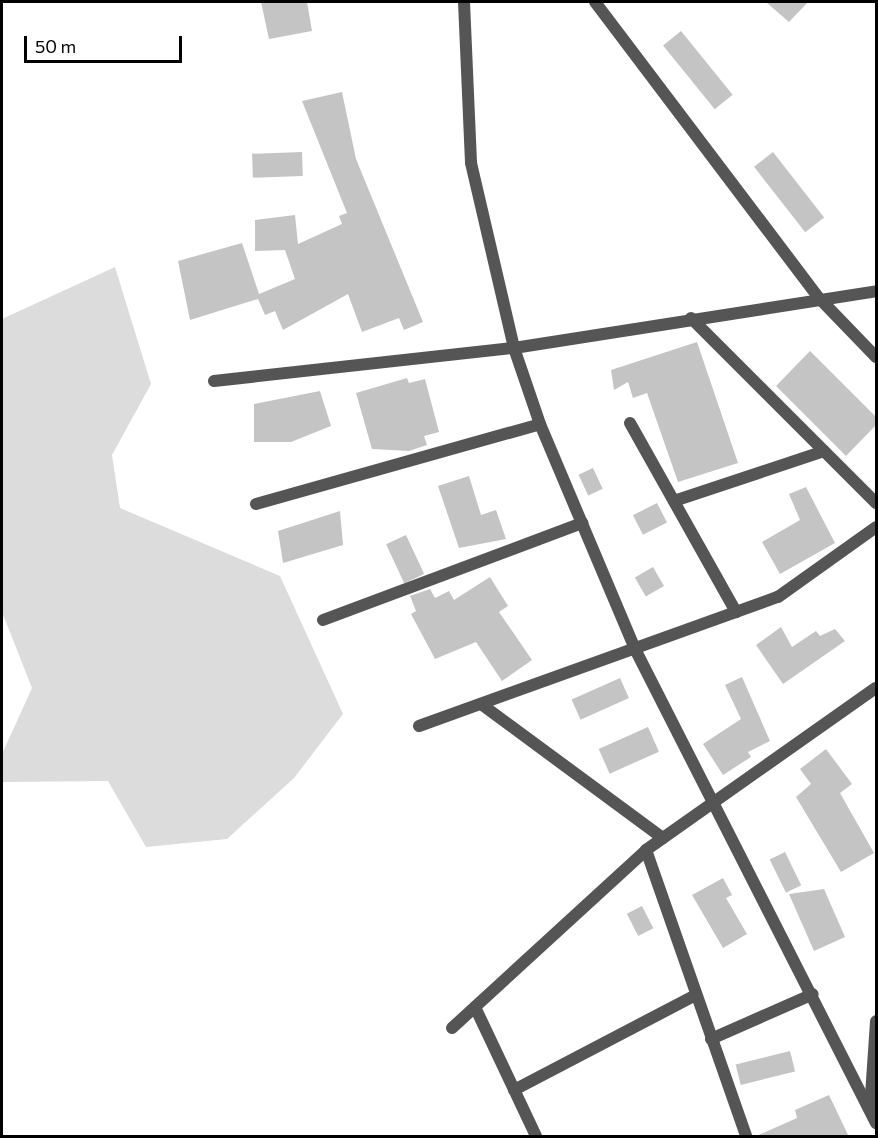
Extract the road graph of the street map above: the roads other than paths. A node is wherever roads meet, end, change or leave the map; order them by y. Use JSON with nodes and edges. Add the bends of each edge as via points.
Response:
{"nodes":[{"id":1,"x":464,"y":2,"type":"edge"},
{"id":2,"x":595,"y":2,"type":"edge"},
{"id":3,"x":876,"y":291,"type":"edge"},
{"id":4,"x":820,"y":299,"type":"junction"},
{"id":5,"x":691,"y":318,"type":"junction"},
{"id":6,"x":514,"y":348,"type":"junction"},
{"id":7,"x":876,"y":357,"type":"edge"},
{"id":8,"x":214,"y":381,"type":"dead end"},
{"id":9,"x":630,"y":423,"type":"dead end"},
{"id":10,"x":540,"y":424,"type":"junction"},
{"id":11,"x":824,"y":451,"type":"junction"},
{"id":12,"x":674,"y":501,"type":"junction"},
{"id":13,"x":876,"y":503,"type":"edge"},
{"id":14,"x":256,"y":504,"type":"dead end"},
{"id":15,"x":582,"y":523,"type":"junction"},
{"id":16,"x":876,"y":527,"type":"edge"},
{"id":17,"x":736,"y":612,"type":"junction"},
{"id":18,"x":323,"y":620,"type":"dead end"},
{"id":19,"x":635,"y":649,"type":"junction"},
{"id":20,"x":876,"y":688,"type":"edge"},
{"id":21,"x":481,"y":704,"type":"junction"},
{"id":22,"x":419,"y":726,"type":"dead end"},
{"id":23,"x":714,"y":802,"type":"junction"},
{"id":24,"x":663,"y":838,"type":"junction"},
{"id":25,"x":646,"y":850,"type":"junction"},
{"id":26,"x":813,"y":994,"type":"junction"},
{"id":27,"x":696,"y":995,"type":"junction"},
{"id":28,"x":475,"y":1006,"type":"junction"},
{"id":29,"x":876,"y":1022,"type":"edge"},
{"id":30,"x":452,"y":1028,"type":"dead end"},
{"id":31,"x":711,"y":1039,"type":"junction"},
{"id":32,"x":514,"y":1090,"type":"junction"},
{"id":33,"x":870,"y":1110,"type":"junction"},
{"id":34,"x":876,"y":1123,"type":"edge"},
{"id":35,"x":536,"y":1137,"type":"edge"},
{"id":36,"x":746,"y":1137,"type":"edge"}],
"edges":[{"from":1,"to":6,"type":"street","via":[[471,163]]},
{"from":2,"to":4,"type":"street"},
{"from":3,"to":4,"type":"street"},
{"from":4,"to":5,"type":"street"},
{"from":4,"to":7,"type":"street"},
{"from":5,"to":6,"type":"street"},
{"from":5,"to":11,"type":"street"},
{"from":6,"to":8,"type":"street"},
{"from":6,"to":10,"type":"street"},
{"from":9,"to":12,"type":"street"},
{"from":10,"to":14,"type":"street"},
{"from":10,"to":15,"type":"street"},
{"from":11,"to":12,"type":"street"},
{"from":11,"to":13,"type":"street"},
{"from":12,"to":17,"type":"street"},
{"from":15,"to":18,"type":"street"},
{"from":15,"to":19,"type":"street"},
{"from":16,"to":17,"type":"street","via":[[778,597]]},
{"from":17,"to":19,"type":"street"},
{"from":19,"to":21,"type":"street"},
{"from":19,"to":23,"type":"street"},
{"from":20,"to":23,"type":"street"},
{"from":21,"to":22,"type":"street"},
{"from":21,"to":24,"type":"street"},
{"from":23,"to":24,"type":"street"},
{"from":23,"to":26,"type":"street"},
{"from":24,"to":25,"type":"street"},
{"from":25,"to":27,"type":"street"},
{"from":25,"to":28,"type":"street"},
{"from":26,"to":31,"type":"street"},
{"from":26,"to":33,"type":"street"},
{"from":27,"to":31,"type":"street"},
{"from":27,"to":32,"type":"street"},
{"from":28,"to":30,"type":"street"},
{"from":28,"to":32,"type":"street"},
{"from":29,"to":33,"type":"street"},
{"from":31,"to":36,"type":"street"},
{"from":32,"to":35,"type":"street"},
{"from":33,"to":34,"type":"street"}]}
